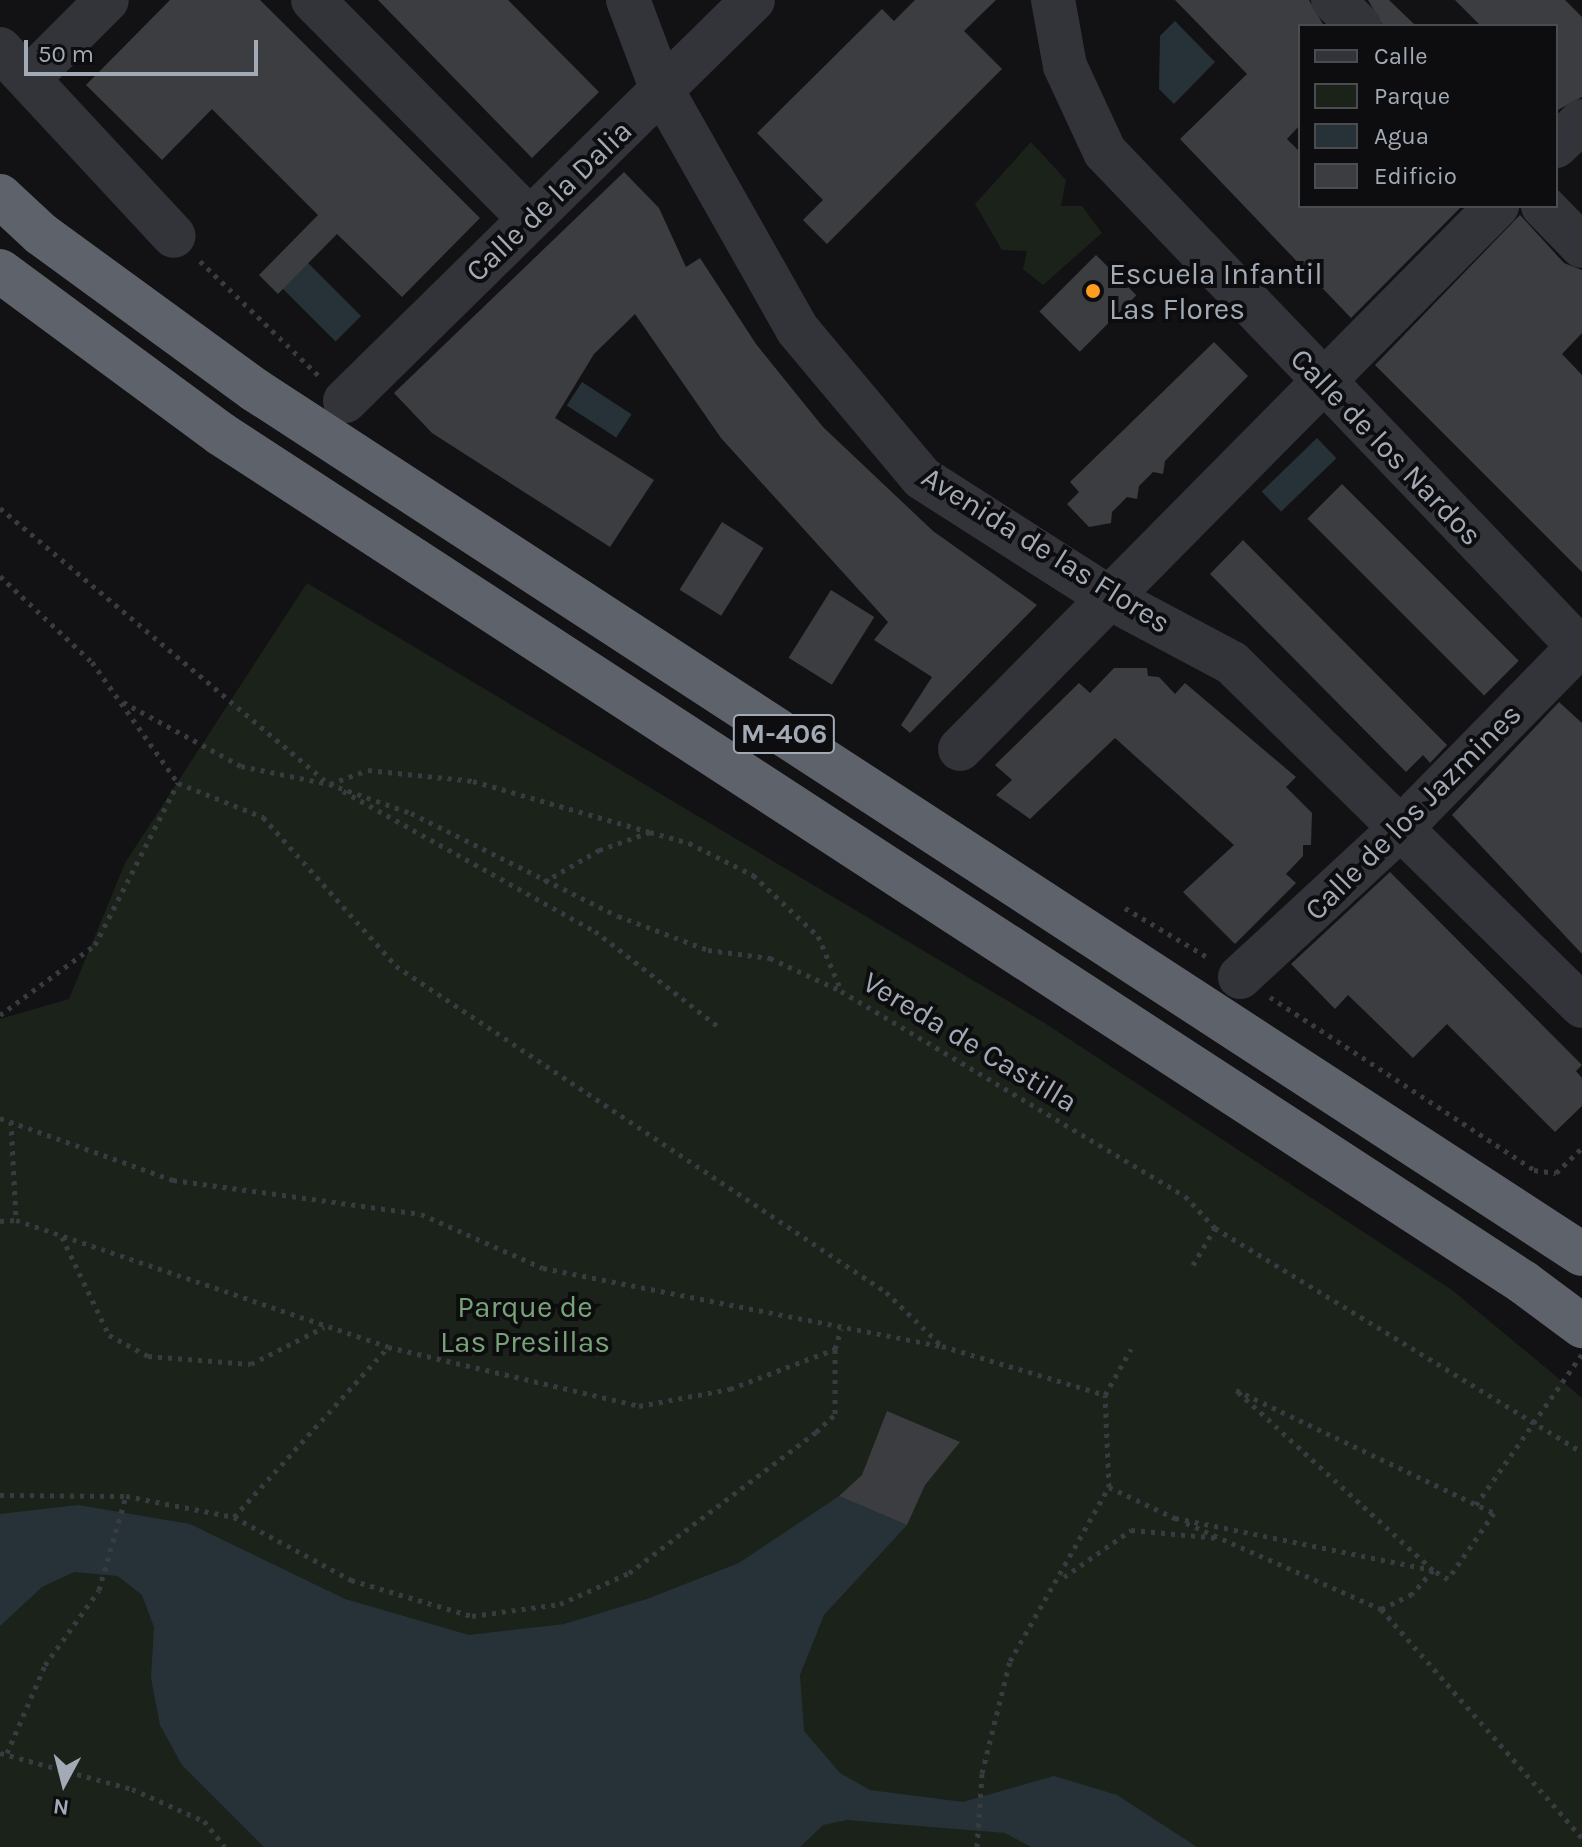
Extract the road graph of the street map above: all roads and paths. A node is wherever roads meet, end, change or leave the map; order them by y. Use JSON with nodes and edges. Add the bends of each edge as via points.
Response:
{"nodes":[{"id":1,"x":107,"y":0,"type":"edge"},
{"id":2,"x":313,"y":0,"type":"edge"},
{"id":3,"x":628,"y":0,"type":"edge"},
{"id":4,"x":753,"y":0,"type":"edge"},
{"id":5,"x":1053,"y":0,"type":"edge"},
{"id":6,"x":1333,"y":0,"type":"edge"},
{"id":7,"x":1357,"y":24,"type":"edge"},
{"id":8,"x":14,"y":64,"type":"edge"},
{"id":9,"x":662,"y":90,"type":"junction"},
{"id":10,"x":1582,"y":121,"type":"edge"},
{"id":11,"x":1558,"y":144,"type":"edge"},
{"id":12,"x":0,"y":196,"type":"edge"},
{"id":13,"x":1495,"y":208,"type":"edge"},
{"id":14,"x":1545,"y":208,"type":"edge"},
{"id":15,"x":530,"y":219,"type":"junction"},
{"id":16,"x":174,"y":236,"type":"dead end"},
{"id":17,"x":1582,"y":246,"type":"edge"},
{"id":18,"x":0,"y":271,"type":"edge"},
{"id":19,"x":1325,"y":383,"type":"junction"},
{"id":20,"x":345,"y":401,"type":"dead end"},
{"id":21,"x":0,"y":508,"type":"edge"},
{"id":22,"x":0,"y":576,"type":"edge"},
{"id":23,"x":1108,"y":597,"type":"junction"},
{"id":24,"x":1581,"y":647,"type":"edge"},
{"id":25,"x":123,"y":702,"type":"junction"},
{"id":26,"x":960,"y":749,"type":"dead end"},
{"id":27,"x":178,"y":783,"type":"junction"},
{"id":28,"x":329,"y":784,"type":"junction"},
{"id":29,"x":1402,"y":827,"type":"junction"},
{"id":30,"x":650,"y":832,"type":"junction"},
{"id":31,"x":544,"y":883,"type":"junction"},
{"id":32,"x":1240,"y":977,"type":"joint"},
{"id":33,"x":841,"y":991,"type":"junction"},
{"id":34,"x":1582,"y":1006,"type":"edge"},
{"id":35,"x":0,"y":1015,"type":"edge"},
{"id":36,"x":720,"y":1028,"type":"dead end"},
{"id":37,"x":0,"y":1118,"type":"edge"},
{"id":38,"x":11,"y":1120,"type":"junction"},
{"id":39,"x":1582,"y":1148,"type":"edge"},
{"id":40,"x":16,"y":1220,"type":"junction"},
{"id":41,"x":0,"y":1221,"type":"edge"},
{"id":42,"x":1215,"y":1228,"type":"junction"},
{"id":43,"x":62,"y":1237,"type":"junction"},
{"id":44,"x":1582,"y":1254,"type":"edge"},
{"id":45,"x":1193,"y":1265,"type":"dead end"},
{"id":46,"x":1582,"y":1326,"type":"edge"},
{"id":47,"x":325,"y":1327,"type":"junction"},
{"id":48,"x":841,"y":1329,"type":"junction"},
{"id":49,"x":942,"y":1346,"type":"junction"},
{"id":50,"x":388,"y":1347,"type":"junction"},
{"id":51,"x":835,"y":1349,"type":"junction"},
{"id":52,"x":1131,"y":1349,"type":"dead end"},
{"id":53,"x":1582,"y":1354,"type":"edge"},
{"id":54,"x":1105,"y":1395,"type":"junction"},
{"id":55,"x":1582,"y":1452,"type":"edge"},
{"id":56,"x":1109,"y":1487,"type":"junction"},
{"id":57,"x":0,"y":1495,"type":"edge"},
{"id":58,"x":126,"y":1496,"type":"junction"},
{"id":59,"x":1476,"y":1505,"type":"junction"},
{"id":60,"x":234,"y":1517,"type":"junction"},
{"id":61,"x":1175,"y":1518,"type":"junction"},
{"id":62,"x":1225,"y":1538,"type":"junction"},
{"id":63,"x":1433,"y":1570,"type":"junction"},
{"id":64,"x":1063,"y":1578,"type":"junction"},
{"id":65,"x":1381,"y":1609,"type":"junction"},
{"id":66,"x":4,"y":1753,"type":"edge"},
{"id":67,"x":1582,"y":1838,"type":"edge"},
{"id":68,"x":225,"y":1847,"type":"edge"},
{"id":69,"x":977,"y":1847,"type":"edge"}],
"edges":[{"from":1,"to":8,"type":"street"},
{"from":2,"to":15,"type":"street"},
{"from":3,"to":9,"type":"street","name":"Avenida de las Flores"},
{"from":4,"to":9,"type":"street","name":"Calle de la Dalia"},
{"from":5,"to":19,"type":"street","name":"Calle de los Nardos","via":[[1065,66],[1105,152]]},
{"from":6,"to":7,"type":"street"},
{"from":8,"to":16,"type":"street"},
{"from":9,"to":15,"type":"street","name":"Calle de la Dalia"},
{"from":9,"to":23,"type":"street","name":"Avenida de las Flores","via":[[797,329],[922,478]]},
{"from":10,"to":11,"type":"street"},
{"from":12,"to":44,"type":"highway","number":"M-406","via":[[41,234],[255,390]]},
{"from":13,"to":19,"type":"street"},
{"from":14,"to":17,"type":"street"},
{"from":15,"to":20,"type":"street","name":"Calle de la Dalia"},
{"from":18,"to":46,"type":"highway","number":"M-406","via":[[221,434],[1523,1282]]},
{"from":19,"to":23,"type":"street"},
{"from":19,"to":24,"type":"street","name":"Calle de los Nardos"},
{"from":21,"to":28,"type":"path"},
{"from":22,"to":25,"type":"path","via":[[92,662]]},
{"from":23,"to":26,"type":"street"},
{"from":23,"to":29,"type":"street","name":"Avenida de las Flores","via":[[1232,663]]},
{"from":24,"to":29,"type":"street","name":"Calle de los Jazmines"},
{"from":25,"to":27,"type":"path"},
{"from":25,"to":28,"type":"path","via":[[241,766]]},
{"from":27,"to":35,"type":"path","via":[[95,945]]},
{"from":27,"to":49,"type":"path","via":[[263,817],[396,966],[886,1292]]},
{"from":28,"to":30,"type":"path","name":"Vereda de Castilla","via":[[368,770],[473,781]]},
{"from":28,"to":31,"type":"path","via":[[411,813]]},
{"from":28,"to":36,"type":"path","via":[[595,931]]},
{"from":29,"to":32,"type":"street","name":"Calle de los Jazmines"},
{"from":29,"to":34,"type":"street","name":"Avenida de las Flores"},
{"from":30,"to":31,"type":"path","via":[[599,850]]},
{"from":30,"to":33,"type":"path","name":"Vereda de Castilla","via":[[753,875],[818,936]]},
{"from":31,"to":33,"type":"path","via":[[708,950],[770,958]]},
{"from":32,"to":39,"type":"path","via":[[1534,1170],[1556,1173]]},
{"from":33,"to":42,"type":"path","name":"Vereda de Castilla","via":[[1185,1196]]},
{"from":37,"to":38,"type":"path"},
{"from":38,"to":40,"type":"path"},
{"from":38,"to":48,"type":"path","via":[[173,1180],[421,1214],[543,1268]]},
{"from":40,"to":41,"type":"path"},
{"from":40,"to":43,"type":"path"},
{"from":42,"to":45,"type":"path"},
{"from":42,"to":55,"type":"path","name":"Vereda de Castilla"},
{"from":43,"to":47,"type":"path"},
{"from":43,"to":47,"type":"path","via":[[109,1335],[148,1356],[251,1364]]},
{"from":47,"to":50,"type":"path"},
{"from":48,"to":49,"type":"path"},
{"from":48,"to":51,"type":"path"},
{"from":49,"to":54,"type":"path"},
{"from":50,"to":51,"type":"path","via":[[639,1406],[730,1389]]},
{"from":50,"to":60,"type":"path"},
{"from":51,"to":60,"type":"path","via":[[835,1414],[816,1432],[629,1573],[560,1604],[472,1616],[351,1580]]},
{"from":52,"to":54,"type":"path"},
{"from":53,"to":59,"type":"path","bridge":true},
{"from":54,"to":56,"type":"path"},
{"from":56,"to":61,"type":"path"},
{"from":56,"to":64,"type":"path"},
{"from":57,"to":58,"type":"path"},
{"from":58,"to":60,"type":"path"},
{"from":58,"to":66,"type":"path","via":[[99,1590],[45,1665]]},
{"from":59,"to":63,"type":"path","via":[[1494,1513],[1448,1579]]},
{"from":59,"to":63,"type":"path","via":[[1236,1390]]},
{"from":61,"to":62,"type":"path"},
{"from":61,"to":63,"type":"path"},
{"from":62,"to":64,"type":"path","via":[[1131,1530]]},
{"from":62,"to":65,"type":"path"},
{"from":63,"to":65,"type":"path","via":[[1412,1594]]},
{"from":64,"to":69,"type":"path","via":[[1010,1661],[982,1773]]},
{"from":65,"to":67,"type":"path"},
{"from":66,"to":68,"type":"path","via":[[132,1789],[204,1821]]}]}
